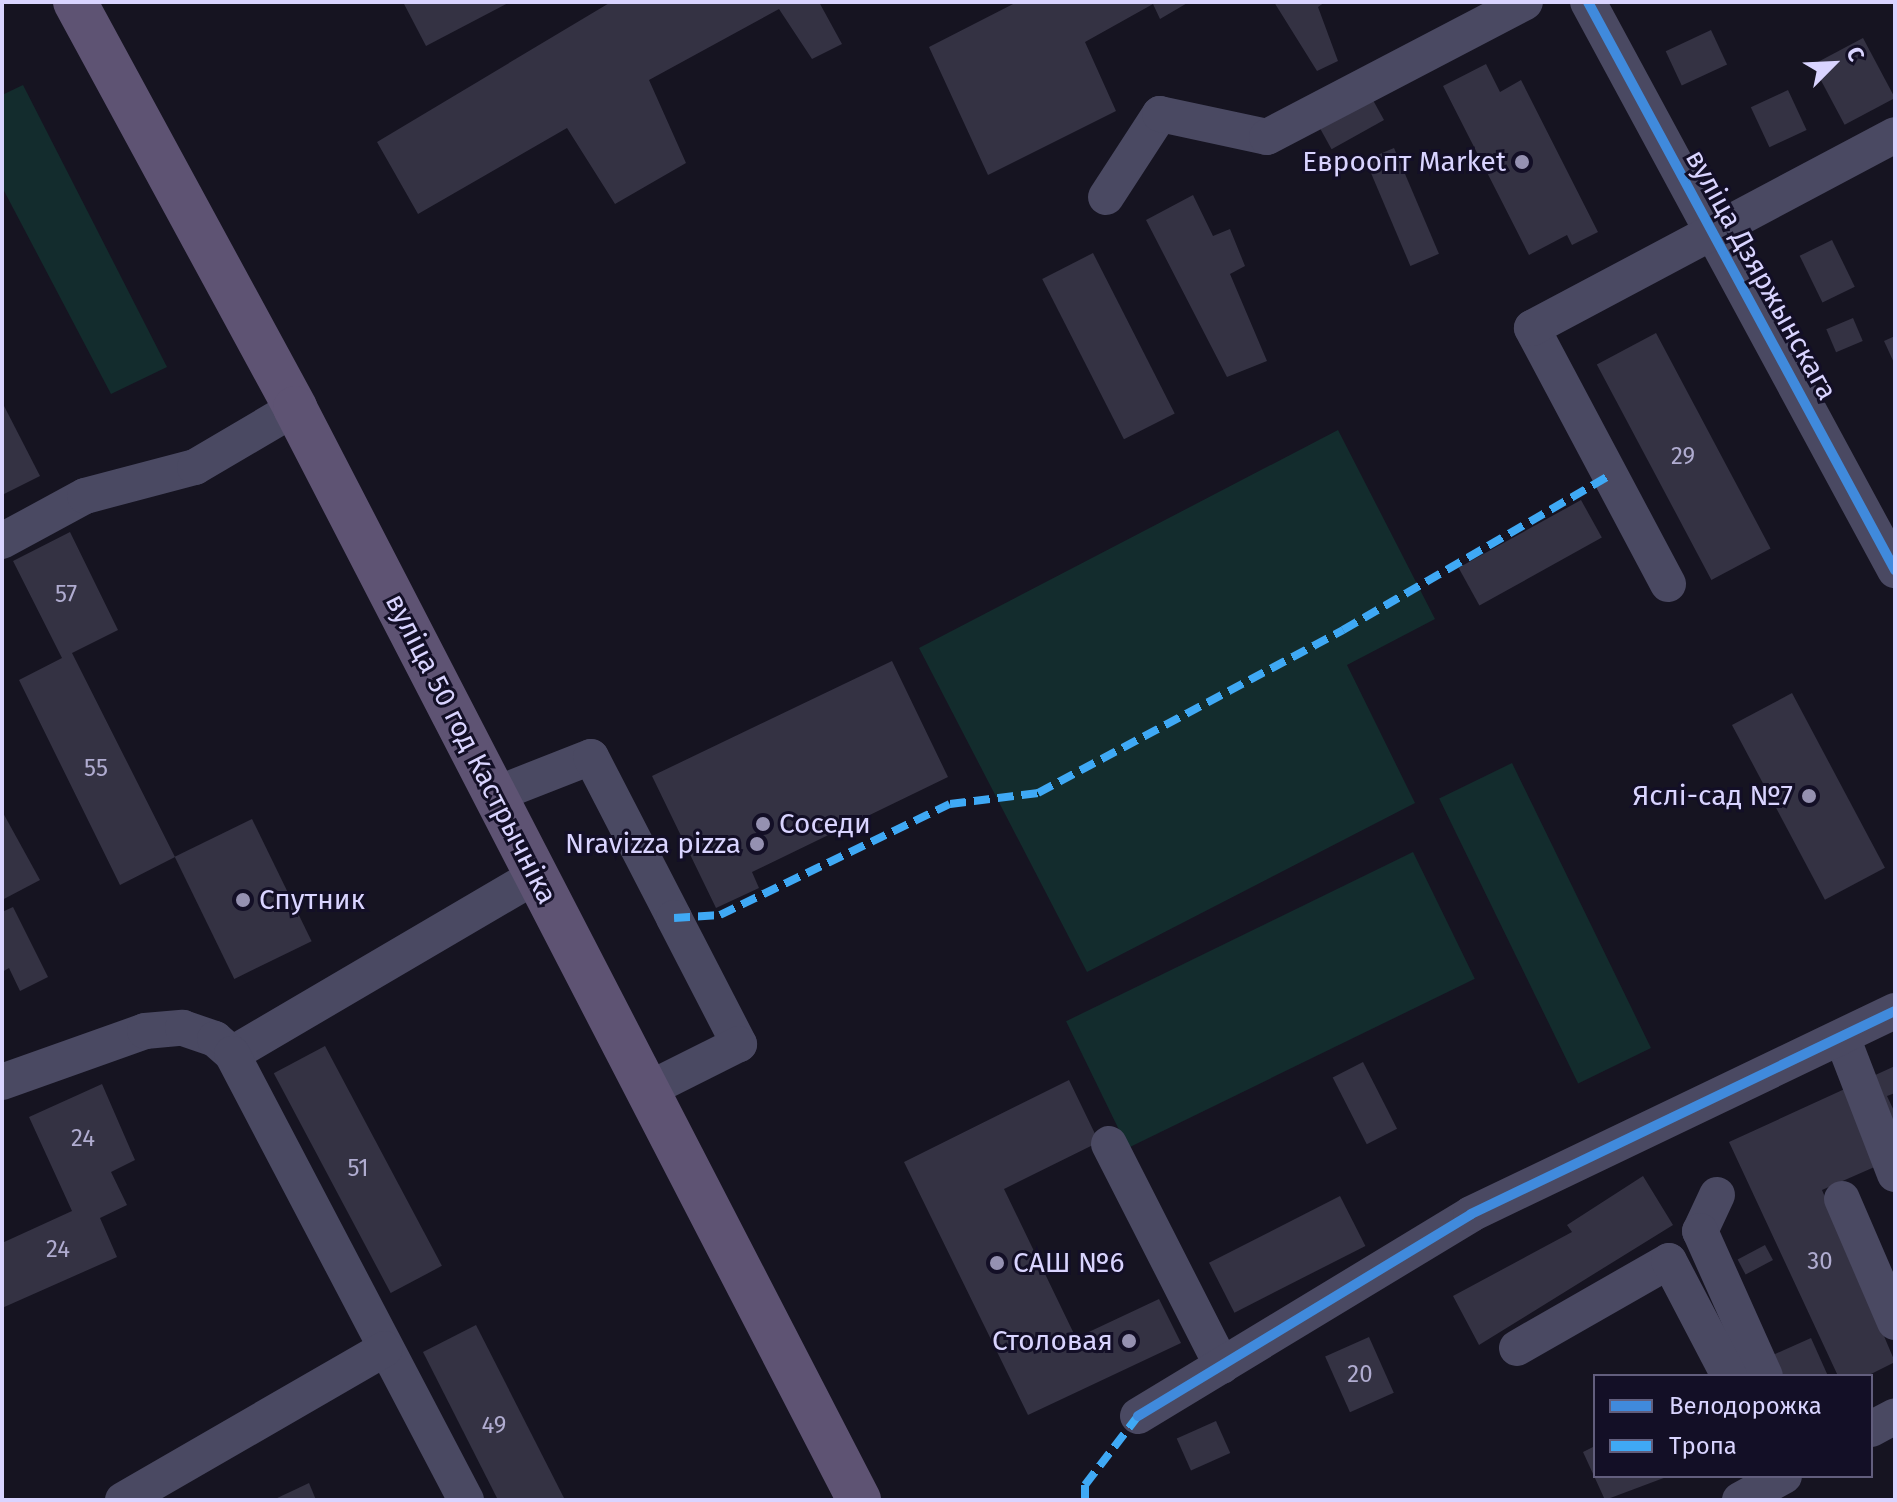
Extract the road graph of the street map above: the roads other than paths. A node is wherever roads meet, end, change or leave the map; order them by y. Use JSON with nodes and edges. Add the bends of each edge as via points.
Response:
{"nodes":[{"id":1,"x":75,"y":2,"type":"edge"},
{"id":2,"x":1525,"y":2,"type":"edge"},
{"id":3,"x":1588,"y":2,"type":"edge"},
{"id":4,"x":1895,"y":135,"type":"edge"},
{"id":5,"x":1106,"y":197,"type":"dead end"},
{"id":6,"x":1708,"y":230,"type":"junction"},
{"id":7,"x":295,"y":408,"type":"junction"},
{"id":8,"x":2,"y":541,"type":"edge"},
{"id":9,"x":1894,"y":566,"type":"edge"},
{"id":10,"x":1668,"y":584,"type":"dead end"},
{"id":11,"x":494,"y":795,"type":"junction"},
{"id":12,"x":536,"y":876,"type":"junction"},
{"id":13,"x":1895,"y":1011,"type":"edge"},
{"id":14,"x":1842,"y":1037,"type":"junction"},
{"id":15,"x":232,"y":1054,"type":"junction"},
{"id":16,"x":2,"y":1082,"type":"edge"},
{"id":17,"x":647,"y":1090,"type":"junction"},
{"id":18,"x":1109,"y":1144,"type":"dead end"},
{"id":19,"x":1895,"y":1174,"type":"edge"},
{"id":20,"x":1717,"y":1195,"type":"dead end"},
{"id":21,"x":1842,"y":1199,"type":"dead end"},
{"id":22,"x":1895,"y":1322,"type":"edge"},
{"id":23,"x":1517,"y":1348,"type":"dead end"},
{"id":24,"x":385,"y":1349,"type":"junction"},
{"id":25,"x":1222,"y":1366,"type":"junction"},
{"id":26,"x":1728,"y":1374,"type":"edge"},
{"id":27,"x":1764,"y":1374,"type":"edge"},
{"id":28,"x":1138,"y":1416,"type":"dead end"},
{"id":29,"x":1895,"y":1416,"type":"edge"},
{"id":30,"x":1873,"y":1428,"type":"edge"},
{"id":31,"x":1778,"y":1478,"type":"edge"},
{"id":32,"x":123,"y":1500,"type":"edge"},
{"id":33,"x":466,"y":1500,"type":"edge"},
{"id":34,"x":859,"y":1500,"type":"edge"},
{"id":35,"x":1740,"y":1500,"type":"edge"}],
"edges":[{"from":1,"to":7,"type":"main road","name":"вуліца 50 год Кастрычніка"},
{"from":2,"to":5,"type":"street","via":[[1267,137],[1160,114]]},
{"from":3,"to":6,"type":"street","name":"вуліца Дзяржынскага"},
{"from":4,"to":6,"type":"street"},
{"from":6,"to":9,"type":"street","name":"вуліца Дзяржынскага"},
{"from":6,"to":10,"type":"street","via":[[1532,328]]},
{"from":7,"to":8,"type":"street","via":[[195,467],[85,496]]},
{"from":7,"to":11,"type":"main road","name":"вуліца 50 год Кастрычніка"},
{"from":11,"to":12,"type":"main road","name":"вуліца 50 год Кастрычніка"},
{"from":11,"to":17,"type":"street","via":[[591,757],[739,1044]]},
{"from":12,"to":15,"type":"street"},
{"from":12,"to":17,"type":"main road","name":"вуліца 50 год Кастрычніка"},
{"from":13,"to":14,"type":"street"},
{"from":14,"to":19,"type":"street"},
{"from":14,"to":25,"type":"street","via":[[1471,1214]]},
{"from":15,"to":16,"type":"street","via":[[183,1028],[145,1031]]},
{"from":15,"to":24,"type":"street"},
{"from":17,"to":34,"type":"main road","name":"вуліца 50 год Кастрычніка"},
{"from":18,"to":25,"type":"street"},
{"from":20,"to":27,"type":"street","via":[[1700,1231]]},
{"from":21,"to":22,"type":"street"},
{"from":23,"to":26,"type":"street","via":[[1669,1261]]},
{"from":24,"to":32,"type":"street"},
{"from":24,"to":33,"type":"street"},
{"from":25,"to":28,"type":"street"},
{"from":29,"to":30,"type":"street"},
{"from":31,"to":35,"type":"street"}]}
